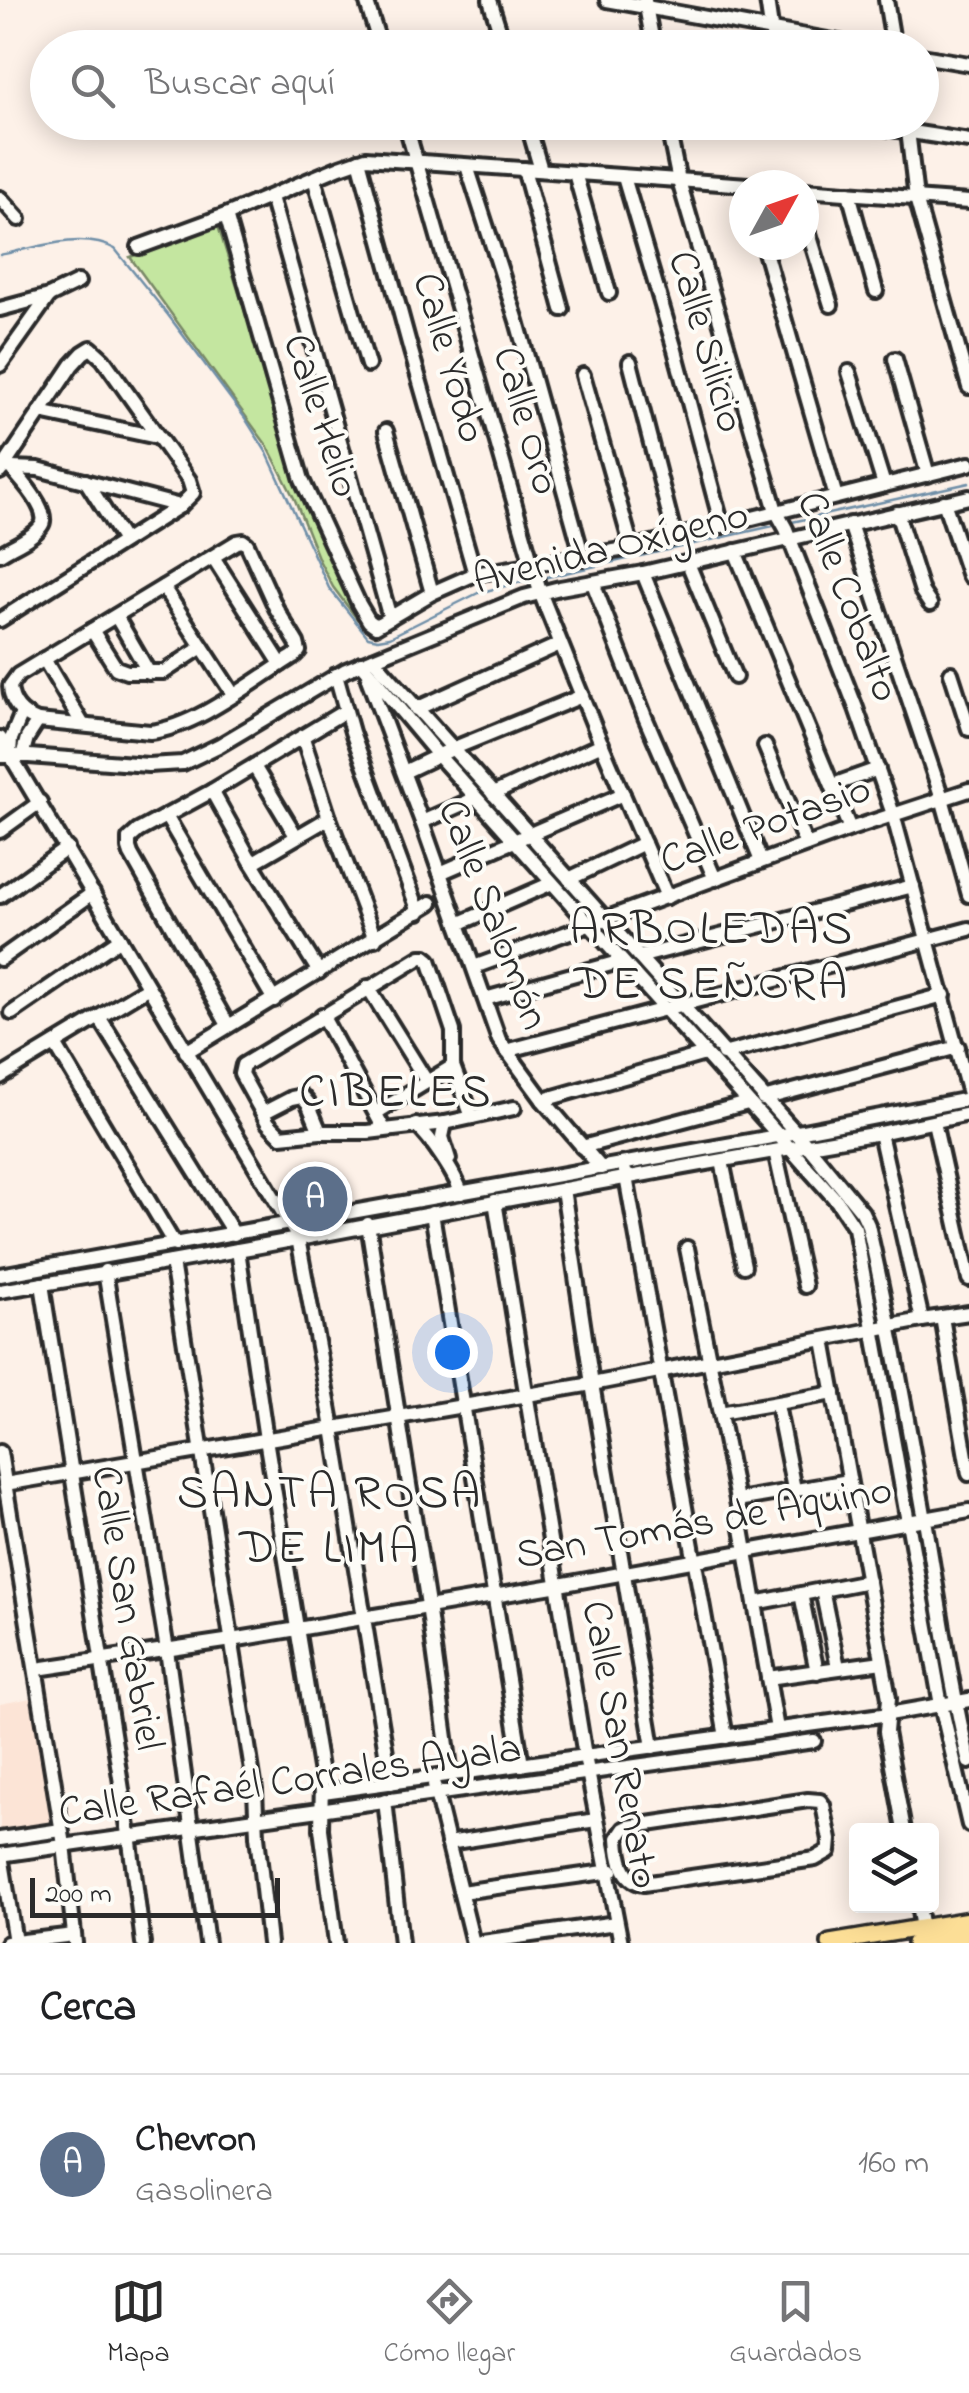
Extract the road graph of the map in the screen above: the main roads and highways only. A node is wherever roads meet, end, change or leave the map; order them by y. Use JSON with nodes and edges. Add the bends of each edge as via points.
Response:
{"nodes":[{"id":1,"x":969,"y":1920,"type":"edge"},
{"id":2,"x":969,"y":1934,"type":"edge"},
{"id":3,"x":923,"y":1939,"type":"edge"},
{"id":4,"x":830,"y":1943,"type":"edge"}],
"edges":[{"from":1,"to":3,"type":"main road"},
{"from":2,"to":3,"type":"main road"},
{"from":3,"to":4,"type":"main road"}]}
